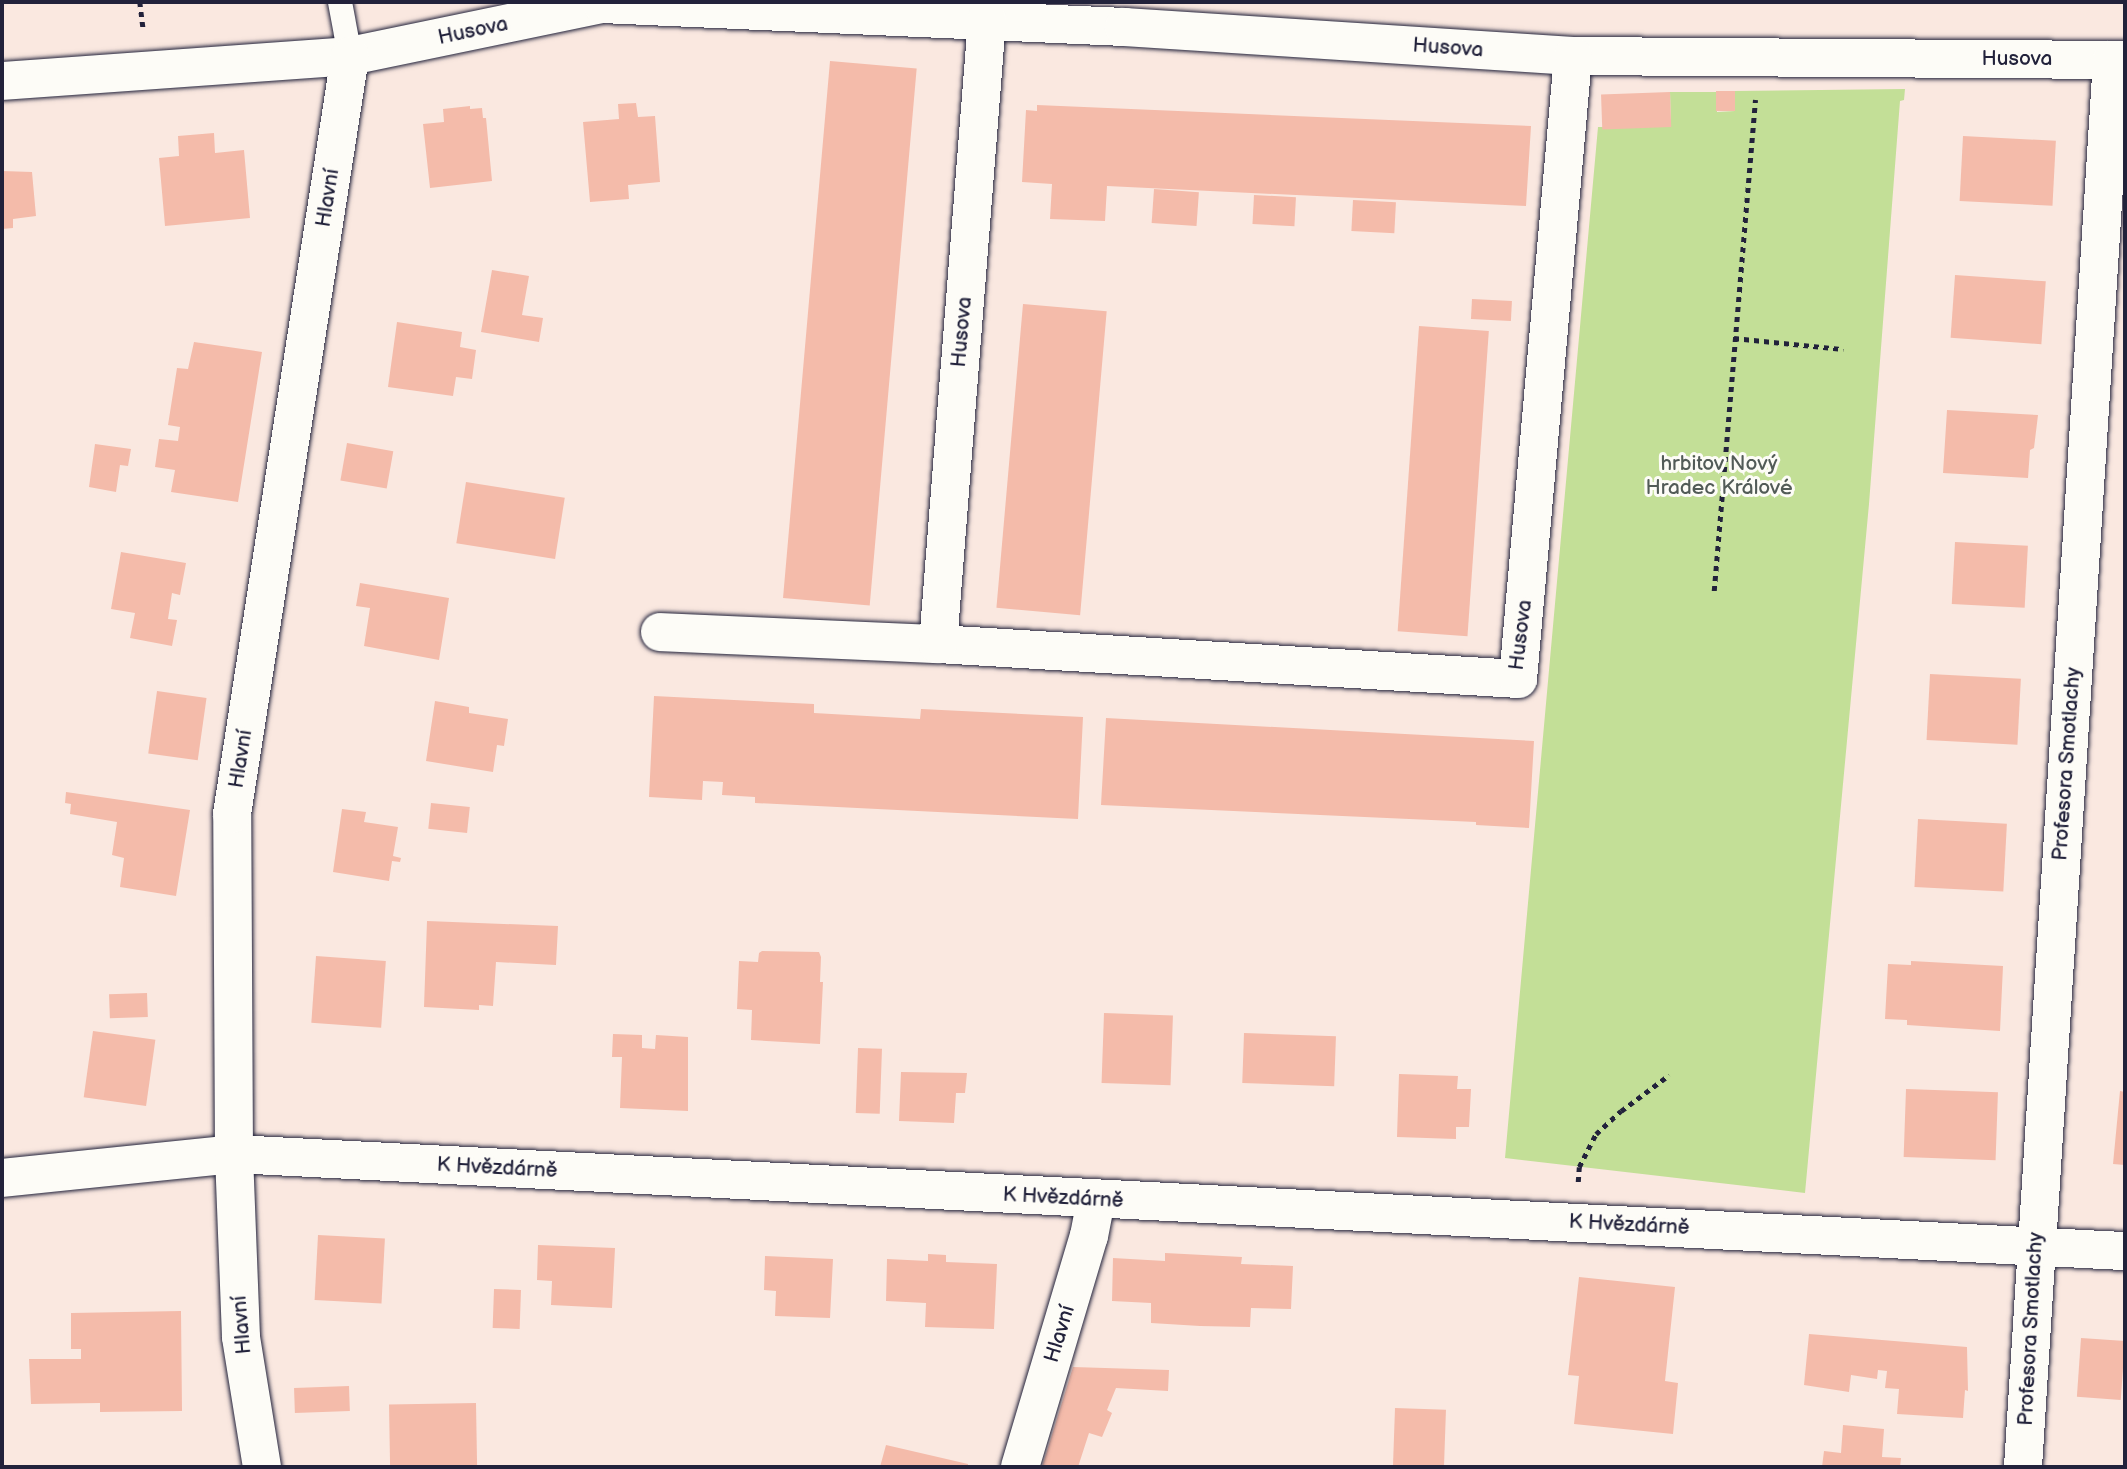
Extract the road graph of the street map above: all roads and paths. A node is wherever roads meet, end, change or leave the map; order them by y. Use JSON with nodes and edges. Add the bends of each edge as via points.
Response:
{"nodes":[{"id":1,"x":340,"y":2,"type":"edge"},
{"id":2,"x":987,"y":20,"type":"junction"},
{"id":3,"x":349,"y":56,"type":"junction"},
{"id":4,"x":1573,"y":56,"type":"junction"},
{"id":5,"x":2119,"y":60,"type":"edge"},
{"id":6,"x":2,"y":81,"type":"edge"},
{"id":7,"x":1756,"y":91,"type":"dead end"},
{"id":8,"x":1734,"y":338,"type":"junction"},
{"id":9,"x":1843,"y":349,"type":"dead end"},
{"id":10,"x":1714,"y":591,"type":"dead end"},
{"id":11,"x":660,"y":632,"type":"dead end"},
{"id":12,"x":938,"y":644,"type":"junction"},
{"id":13,"x":1669,"y":1075,"type":"dead end"},
{"id":14,"x":234,"y":1154,"type":"junction"},
{"id":15,"x":1579,"y":1167,"type":"dead end"},
{"id":16,"x":2,"y":1178,"type":"edge"},
{"id":17,"x":1096,"y":1199,"type":"junction"},
{"id":18,"x":2036,"y":1246,"type":"junction"},
{"id":19,"x":2125,"y":1251,"type":"edge"},
{"id":20,"x":262,"y":1467,"type":"edge"},
{"id":21,"x":1020,"y":1467,"type":"edge"},
{"id":22,"x":2023,"y":1467,"type":"edge"}],
"edges":[{"from":1,"to":3,"type":"lane"},
{"from":2,"to":3,"type":"street","name":"Husova","via":[[602,4]]},
{"from":2,"to":4,"type":"street","name":"Husova"},
{"from":2,"to":12,"type":"street","name":"Husova"},
{"from":3,"to":6,"type":"street","name":"Husova"},
{"from":3,"to":14,"type":"street","name":"Hlavní","via":[[232,814]]},
{"from":4,"to":5,"type":"street","name":"Husova"},
{"from":4,"to":12,"type":"street","name":"Husova","via":[[1518,679]]},
{"from":5,"to":18,"type":"street","name":"Profesora Smotlachy"},
{"from":7,"to":8,"type":"path"},
{"from":8,"to":9,"type":"path"},
{"from":8,"to":10,"type":"path"},
{"from":11,"to":12,"type":"street","name":"Husova"},
{"from":13,"to":15,"type":"path","via":[[1596,1133]]},
{"from":14,"to":16,"type":"street","name":"K Hvězdárně"},
{"from":14,"to":17,"type":"street","name":"K Hvězdárně"},
{"from":14,"to":20,"type":"street","name":"Hlavní","via":[[241,1337]]},
{"from":17,"to":18,"type":"street","name":"K Hvězdárně"},
{"from":17,"to":21,"type":"street","name":"Hlavní"},
{"from":18,"to":19,"type":"street","name":"K Hvězdárně"},
{"from":18,"to":22,"type":"street","name":"Profesora Smotlachy"}]}
